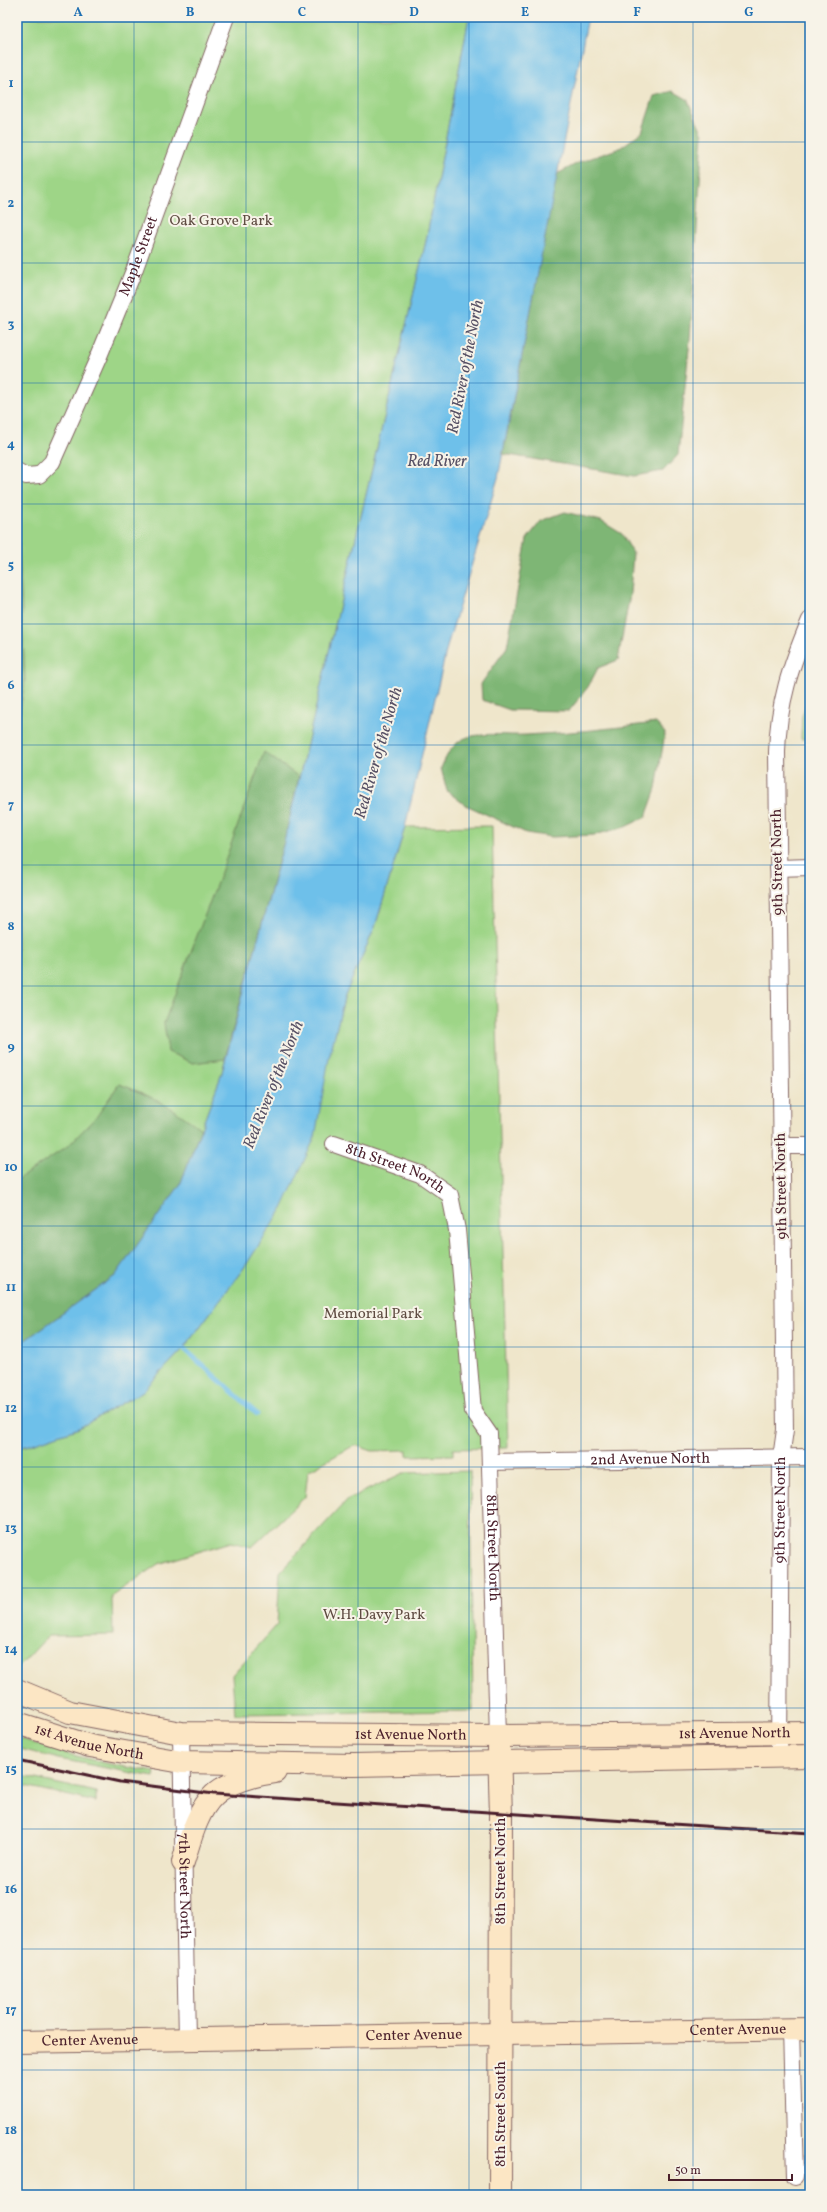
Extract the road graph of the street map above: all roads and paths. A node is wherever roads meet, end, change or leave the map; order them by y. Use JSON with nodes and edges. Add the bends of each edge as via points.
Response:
{"nodes":[{"id":1,"x":226,"y":17,"type":"edge"},
{"id":2,"x":22,"y":474,"type":"edge"},
{"id":3,"x":810,"y":620,"type":"edge"},
{"id":4,"x":810,"y":867,"type":"edge"},
{"id":5,"x":778,"y":868,"type":"junction"},
{"id":6,"x":334,"y":1144,"type":"dead end"},
{"id":7,"x":782,"y":1146,"type":"junction"},
{"id":8,"x":810,"y":1146,"type":"edge"},
{"id":9,"x":810,"y":1457,"type":"edge"},
{"id":10,"x":781,"y":1458,"type":"junction"},
{"id":11,"x":490,"y":1462,"type":"junction"},
{"id":12,"x":17,"y":1690,"type":"edge"},
{"id":13,"x":17,"y":1723,"type":"edge"},
{"id":14,"x":182,"y":1733,"type":"junction"},
{"id":15,"x":779,"y":1733,"type":"junction"},
{"id":16,"x":810,"y":1733,"type":"edge"},
{"id":17,"x":498,"y":1736,"type":"junction"},
{"id":18,"x":810,"y":1756,"type":"edge"},
{"id":19,"x":779,"y":1757,"type":"junction"},
{"id":20,"x":182,"y":1762,"type":"junction"},
{"id":21,"x":499,"y":1763,"type":"junction"},
{"id":22,"x":354,"y":1766,"type":"junction"},
{"id":23,"x":183,"y":1862,"type":"junction"},
{"id":24,"x":801,"y":2029,"type":"edge"},
{"id":25,"x":501,"y":2033,"type":"junction"},
{"id":26,"x":187,"y":2039,"type":"junction"},
{"id":27,"x":17,"y":2042,"type":"edge"},
{"id":28,"x":795,"y":2177,"type":"dead end"},
{"id":29,"x":500,"y":2195,"type":"edge"}],
"edges":[{"from":1,"to":2,"type":"street","name":"Maple Street","via":[[135,268],[78,408],[52,462],[39,475]]},
{"from":3,"to":5,"type":"street","name":"9th Street North","via":[[798,647],[779,711]]},
{"from":4,"to":5,"type":"street"},
{"from":5,"to":7,"type":"street","name":"9th Street North"},
{"from":6,"to":11,"type":"street","name":"8th Street North","via":[[420,1174],[450,1195],[457,1230],[473,1411],[489,1434]]},
{"from":7,"to":8,"type":"street"},
{"from":7,"to":10,"type":"street","name":"9th Street North","via":[[785,1430]]},
{"from":9,"to":10,"type":"street","name":"2nd Avenue North"},
{"from":10,"to":11,"type":"street","name":"2nd Avenue North"},
{"from":10,"to":15,"type":"street","name":"9th Street North"},
{"from":11,"to":17,"type":"street","name":"8th Street North"},
{"from":12,"to":14,"type":"main road","name":"1st Avenue North","via":[[70,1712]]},
{"from":13,"to":20,"type":"main road","name":"1st Avenue North","via":[[90,1746]]},
{"from":14,"to":17,"type":"main road","name":"1st Avenue North"},
{"from":14,"to":20,"type":"street","name":"7th Street North"},
{"from":15,"to":16,"type":"main road","name":"1st Avenue North"},
{"from":15,"to":17,"type":"main road","name":"1st Avenue North"},
{"from":15,"to":19,"type":"street","name":"9th Street North"},
{"from":17,"to":21,"type":"main road","name":"8th Street North"},
{"from":18,"to":19,"type":"main road","name":"1st Avenue North"},
{"from":19,"to":21,"type":"main road","name":"1st Avenue North"},
{"from":20,"to":22,"type":"main road","name":"1st Avenue North"},
{"from":20,"to":23,"type":"street","name":"7th Street North"},
{"from":21,"to":22,"type":"main road","name":"1st Avenue North"},
{"from":21,"to":25,"type":"main road","name":"8th Street North"},
{"from":22,"to":23,"type":"main road","via":[[257,1774],[214,1794],[199,1817]]},
{"from":23,"to":26,"type":"street","name":"7th Street North"},
{"from":24,"to":25,"type":"main road","name":"Center Avenue"},
{"from":24,"to":28,"type":"street"},
{"from":25,"to":26,"type":"main road","name":"Center Avenue"},
{"from":25,"to":29,"type":"main road","name":"8th Street South"},
{"from":26,"to":27,"type":"main road","name":"Center Avenue"}]}
